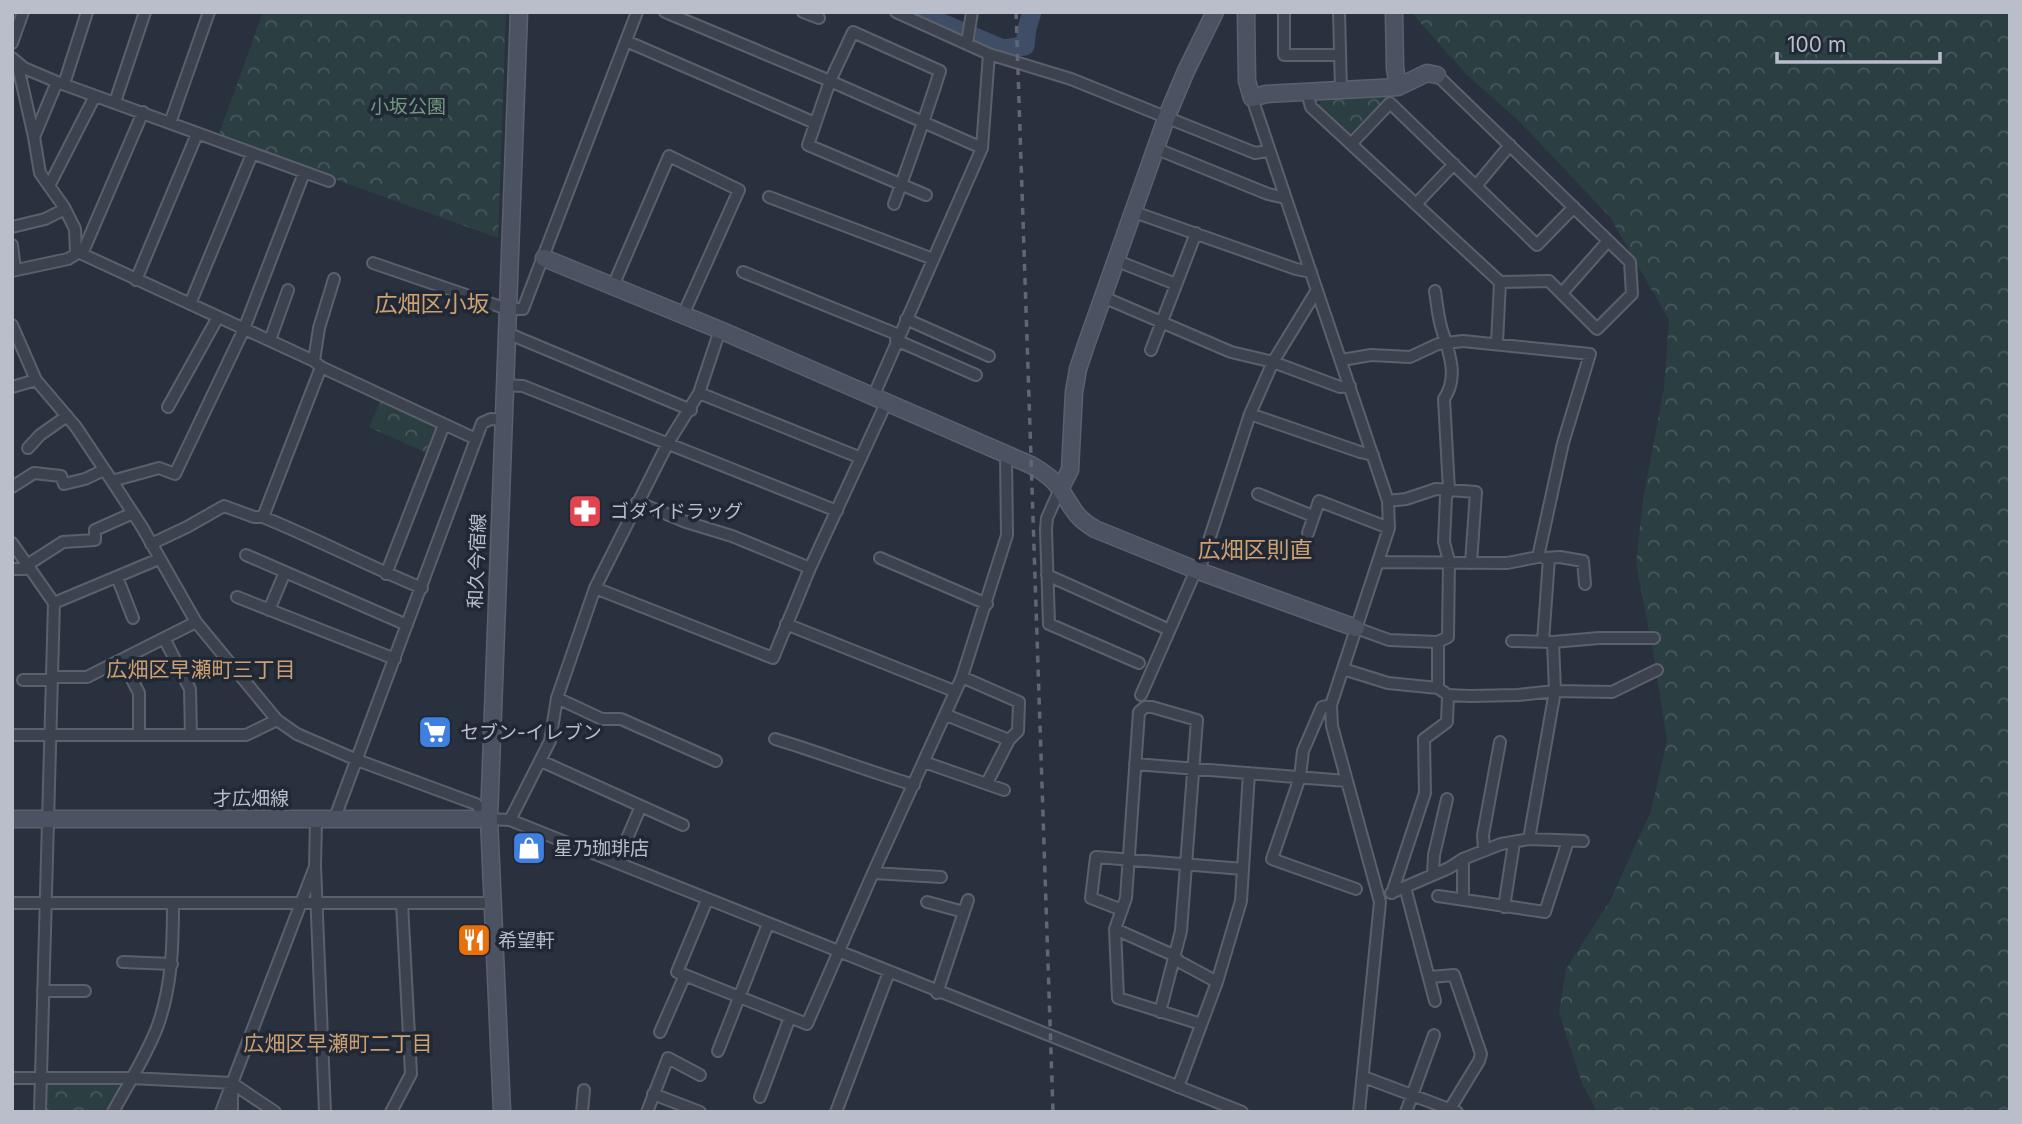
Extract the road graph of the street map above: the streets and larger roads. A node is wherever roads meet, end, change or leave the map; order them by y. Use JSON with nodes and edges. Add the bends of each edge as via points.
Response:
{"nodes":[{"id":1,"x":23,"y":12,"type":"edge"},
{"id":2,"x":87,"y":12,"type":"edge"},
{"id":3,"x":145,"y":12,"type":"edge"},
{"id":4,"x":209,"y":12,"type":"edge"},
{"id":5,"x":519,"y":12,"type":"edge"},
{"id":6,"x":637,"y":12,"type":"edge"},
{"id":7,"x":665,"y":12,"type":"edge"},
{"id":8,"x":803,"y":12,"type":"edge"},
{"id":9,"x":897,"y":12,"type":"edge"},
{"id":10,"x":926,"y":12,"type":"edge"},
{"id":11,"x":972,"y":12,"type":"edge"},
{"id":12,"x":1215,"y":12,"type":"edge"},
{"id":13,"x":1246,"y":12,"type":"edge"},
{"id":14,"x":1284,"y":12,"type":"edge"},
{"id":15,"x":1339,"y":12,"type":"edge"},
{"id":16,"x":1394,"y":12,"type":"edge"},
{"id":17,"x":819,"y":18,"type":"dead end"},
{"id":18,"x":921,"y":24,"type":"junction"},
{"id":19,"x":626,"y":41,"type":"junction"},
{"id":20,"x":12,"y":43,"type":"edge"},
{"id":21,"x":967,"y":43,"type":"junction"},
{"id":22,"x":989,"y":54,"type":"junction"},
{"id":23,"x":1339,"y":55,"type":"junction"},
{"id":24,"x":15,"y":60,"type":"edge"},
{"id":25,"x":1437,"y":75,"type":"joint"},
{"id":26,"x":830,"y":81,"type":"junction"},
{"id":27,"x":61,"y":83,"type":"junction"},
{"id":28,"x":1398,"y":87,"type":"junction"},
{"id":29,"x":1341,"y":91,"type":"junction"},
{"id":30,"x":1307,"y":92,"type":"junction"},
{"id":31,"x":95,"y":96,"type":"junction"},
{"id":32,"x":1252,"y":98,"type":"junction"},
{"id":33,"x":115,"y":102,"type":"junction"},
{"id":34,"x":143,"y":112,"type":"junction"},
{"id":35,"x":1167,"y":117,"type":"junction"},
{"id":36,"x":170,"y":122,"type":"junction"},
{"id":37,"x":815,"y":122,"type":"junction"},
{"id":38,"x":924,"y":122,"type":"junction"},
{"id":39,"x":197,"y":134,"type":"junction"},
{"id":40,"x":34,"y":136,"type":"junction"},
{"id":41,"x":1351,"y":144,"type":"junction"},
{"id":42,"x":1510,"y":145,"type":"junction"},
{"id":43,"x":982,"y":148,"type":"junction"},
{"id":44,"x":1157,"y":149,"type":"junction"},
{"id":45,"x":1268,"y":151,"type":"junction"},
{"id":46,"x":252,"y":154,"type":"junction"},
{"id":47,"x":1454,"y":164,"type":"junction"},
{"id":48,"x":304,"y":173,"type":"junction"},
{"id":49,"x":329,"y":181,"type":"dead end"},
{"id":50,"x":901,"y":184,"type":"junction"},
{"id":51,"x":49,"y":186,"type":"junction"},
{"id":52,"x":1476,"y":186,"type":"junction"},
{"id":53,"x":926,"y":195,"type":"dead end"},
{"id":54,"x":769,"y":197,"type":"dead end"},
{"id":55,"x":1285,"y":198,"type":"junction"},
{"id":56,"x":894,"y":204,"type":"dead end"},
{"id":57,"x":1416,"y":204,"type":"junction"},
{"id":58,"x":1574,"y":207,"type":"junction"},
{"id":59,"x":65,"y":209,"type":"junction"},
{"id":60,"x":1134,"y":212,"type":"junction"},
{"id":61,"x":12,"y":227,"type":"edge"},
{"id":62,"x":1196,"y":233,"type":"junction"},
{"id":63,"x":1608,"y":240,"type":"junction"},
{"id":64,"x":12,"y":245,"type":"edge"},
{"id":65,"x":79,"y":254,"type":"junction"},
{"id":66,"x":544,"y":258,"type":"junction"},
{"id":67,"x":933,"y":259,"type":"junction"},
{"id":68,"x":1117,"y":261,"type":"junction"},
{"id":69,"x":373,"y":263,"type":"dead end"},
{"id":70,"x":14,"y":270,"type":"edge"},
{"id":71,"x":743,"y":272,"type":"dead end"},
{"id":72,"x":1311,"y":272,"type":"junction"},
{"id":73,"x":334,"y":279,"type":"dead end"},
{"id":74,"x":136,"y":280,"type":"junction"},
{"id":75,"x":1500,"y":282,"type":"junction"},
{"id":76,"x":1175,"y":284,"type":"junction"},
{"id":77,"x":613,"y":286,"type":"junction"},
{"id":78,"x":288,"y":290,"type":"dead end"},
{"id":79,"x":1317,"y":290,"type":"junction"},
{"id":80,"x":1434,"y":291,"type":"dead end"},
{"id":81,"x":1562,"y":293,"type":"junction"},
{"id":82,"x":1103,"y":297,"type":"junction"},
{"id":83,"x":190,"y":304,"type":"junction"},
{"id":84,"x":507,"y":309,"type":"junction"},
{"id":85,"x":683,"y":315,"type":"junction"},
{"id":86,"x":218,"y":317,"type":"junction"},
{"id":87,"x":906,"y":319,"type":"junction"},
{"id":88,"x":1162,"y":320,"type":"junction"},
{"id":89,"x":12,"y":325,"type":"edge"},
{"id":90,"x":244,"y":329,"type":"junction"},
{"id":91,"x":720,"y":330,"type":"junction"},
{"id":92,"x":507,"y":333,"type":"junction"},
{"id":93,"x":898,"y":337,"type":"junction"},
{"id":94,"x":270,"y":340,"type":"junction"},
{"id":95,"x":1448,"y":342,"type":"junction"},
{"id":96,"x":1497,"y":343,"type":"junction"},
{"id":97,"x":1151,"y":350,"type":"dead end"},
{"id":98,"x":989,"y":356,"type":"dead end"},
{"id":99,"x":1342,"y":360,"type":"junction"},
{"id":100,"x":1273,"y":362,"type":"junction"},
{"id":101,"x":317,"y":364,"type":"junction"},
{"id":102,"x":976,"y":375,"type":"dead end"},
{"id":103,"x":36,"y":380,"type":"junction"},
{"id":104,"x":505,"y":385,"type":"junction"},
{"id":105,"x":1349,"y":386,"type":"junction"},
{"id":106,"x":12,"y":387,"type":"edge"},
{"id":107,"x":699,"y":393,"type":"junction"},
{"id":108,"x":880,"y":399,"type":"junction"},
{"id":109,"x":168,"y":407,"type":"dead end"},
{"id":110,"x":691,"y":410,"type":"junction"},
{"id":111,"x":1250,"y":414,"type":"junction"},
{"id":112,"x":67,"y":416,"type":"junction"},
{"id":113,"x":503,"y":420,"type":"junction"},
{"id":114,"x":444,"y":425,"type":"junction"},
{"id":115,"x":476,"y":439,"type":"junction"},
{"id":116,"x":668,"y":443,"type":"junction"},
{"id":117,"x":28,"y":448,"type":"dead end"},
{"id":118,"x":1006,"y":455,"type":"junction"},
{"id":119,"x":1373,"y":455,"type":"junction"},
{"id":120,"x":861,"y":458,"type":"junction"},
{"id":121,"x":104,"y":470,"type":"junction"},
{"id":122,"x":111,"y":481,"type":"junction"},
{"id":123,"x":12,"y":487,"type":"edge"},
{"id":124,"x":1060,"y":489,"type":"junction"},
{"id":125,"x":1449,"y":490,"type":"junction"},
{"id":126,"x":1258,"y":494,"type":"dead end"},
{"id":127,"x":1388,"y":500,"type":"junction"},
{"id":128,"x":637,"y":502,"type":"junction"},
{"id":129,"x":836,"y":511,"type":"junction"},
{"id":130,"x":133,"y":513,"type":"junction"},
{"id":131,"x":1314,"y":516,"type":"junction"},
{"id":132,"x":263,"y":517,"type":"junction"},
{"id":133,"x":1389,"y":528,"type":"junction"},
{"id":134,"x":1308,"y":533,"type":"dead end"},
{"id":135,"x":12,"y":543,"type":"edge"},
{"id":136,"x":151,"y":544,"type":"junction"},
{"id":137,"x":246,"y":555,"type":"dead end"},
{"id":138,"x":880,"y":558,"type":"dead end"},
{"id":139,"x":1544,"y":558,"type":"junction"},
{"id":140,"x":159,"y":559,"type":"junction"},
{"id":141,"x":1449,"y":561,"type":"junction"},
{"id":142,"x":1379,"y":562,"type":"junction"},
{"id":143,"x":1471,"y":563,"type":"junction"},
{"id":144,"x":28,"y":567,"type":"junction"},
{"id":145,"x":810,"y":568,"type":"junction"},
{"id":146,"x":12,"y":569,"type":"edge"},
{"id":147,"x":1198,"y":571,"type":"junction"},
{"id":148,"x":285,"y":572,"type":"junction"},
{"id":149,"x":386,"y":574,"type":"junction"},
{"id":150,"x":1047,"y":575,"type":"junction"},
{"id":151,"x":117,"y":577,"type":"junction"},
{"id":152,"x":1585,"y":584,"type":"dead end"},
{"id":153,"x":422,"y":588,"type":"junction"},
{"id":154,"x":595,"y":588,"type":"junction"},
{"id":155,"x":237,"y":597,"type":"dead end"},
{"id":156,"x":54,"y":603,"type":"junction"},
{"id":157,"x":987,"y":604,"type":"junction"},
{"id":158,"x":269,"y":610,"type":"junction"},
{"id":159,"x":133,"y":618,"type":"dead end"},
{"id":160,"x":196,"y":622,"type":"junction"},
{"id":161,"x":786,"y":624,"type":"junction"},
{"id":162,"x":407,"y":625,"type":"junction"},
{"id":163,"x":1163,"y":627,"type":"dead end"},
{"id":164,"x":1356,"y":628,"type":"junction"},
{"id":165,"x":1654,"y":638,"type":"dead end"},
{"id":166,"x":164,"y":640,"type":"junction"},
{"id":167,"x":1512,"y":641,"type":"dead end"},
{"id":168,"x":1438,"y":642,"type":"junction"},
{"id":169,"x":1548,"y":642,"type":"junction"},
{"id":170,"x":395,"y":659,"type":"junction"},
{"id":171,"x":122,"y":660,"type":"junction"},
{"id":172,"x":1139,"y":663,"type":"dead end"},
{"id":173,"x":1343,"y":669,"type":"junction"},
{"id":174,"x":1657,"y":670,"type":"dead end"},
{"id":175,"x":962,"y":677,"type":"junction"},
{"id":176,"x":52,"y":679,"type":"junction"},
{"id":177,"x":23,"y":680,"type":"dead end"},
{"id":178,"x":954,"y":691,"type":"junction"},
{"id":179,"x":1555,"y":691,"type":"junction"},
{"id":180,"x":1443,"y":692,"type":"junction"},
{"id":181,"x":1142,"y":695,"type":"dead end"},
{"id":182,"x":557,"y":698,"type":"junction"},
{"id":183,"x":1331,"y":705,"type":"junction"},
{"id":184,"x":946,"y":715,"type":"junction"},
{"id":185,"x":277,"y":720,"type":"junction"},
{"id":186,"x":50,"y":734,"type":"junction"},
{"id":187,"x":12,"y":735,"type":"edge"},
{"id":188,"x":139,"y":735,"type":"junction"},
{"id":189,"x":191,"y":735,"type":"junction"},
{"id":190,"x":775,"y":739,"type":"dead end"},
{"id":191,"x":1009,"y":740,"type":"junction"},
{"id":192,"x":1500,"y":742,"type":"dead end"},
{"id":193,"x":357,"y":760,"type":"junction"},
{"id":194,"x":541,"y":761,"type":"junction"},
{"id":195,"x":716,"y":761,"type":"dead end"},
{"id":196,"x":924,"y":762,"type":"junction"},
{"id":197,"x":1135,"y":764,"type":"junction"},
{"id":198,"x":1193,"y":769,"type":"junction"},
{"id":199,"x":1249,"y":773,"type":"junction"},
{"id":200,"x":1300,"y":777,"type":"junction"},
{"id":201,"x":1346,"y":781,"type":"junction"},
{"id":202,"x":988,"y":783,"type":"junction"},
{"id":203,"x":914,"y":785,"type":"junction"},
{"id":204,"x":1004,"y":790,"type":"dead end"},
{"id":205,"x":1447,"y":799,"type":"dead end"},
{"id":206,"x":641,"y":806,"type":"junction"},
{"id":207,"x":1422,"y":807,"type":"junction"},
{"id":208,"x":1444,"y":812,"type":"junction"},
{"id":209,"x":489,"y":818,"type":"junction"},
{"id":210,"x":12,"y":819,"type":"edge"},
{"id":211,"x":48,"y":819,"type":"junction"},
{"id":212,"x":316,"y":820,"type":"junction"},
{"id":213,"x":334,"y":820,"type":"junction"},
{"id":214,"x":510,"y":820,"type":"junction"},
{"id":215,"x":683,"y":825,"type":"dead end"},
{"id":216,"x":1529,"y":839,"type":"junction"},
{"id":217,"x":1568,"y":841,"type":"junction"},
{"id":218,"x":1583,"y":841,"type":"dead end"},
{"id":219,"x":625,"y":843,"type":"dead end"},
{"id":220,"x":1514,"y":843,"type":"junction"},
{"id":221,"x":1484,"y":849,"type":"junction"},
{"id":222,"x":1463,"y":859,"type":"junction"},
{"id":223,"x":1129,"y":861,"type":"junction"},
{"id":224,"x":316,"y":866,"type":"junction"},
{"id":225,"x":1186,"y":866,"type":"junction"},
{"id":226,"x":1243,"y":869,"type":"junction"},
{"id":227,"x":873,"y":873,"type":"junction"},
{"id":228,"x":1433,"y":874,"type":"junction"},
{"id":229,"x":941,"y":877,"type":"dead end"},
{"id":230,"x":1405,"y":887,"type":"junction"},
{"id":231,"x":1356,"y":889,"type":"dead end"},
{"id":232,"x":1392,"y":892,"type":"junction"},
{"id":233,"x":1438,"y":896,"type":"dead end"},
{"id":234,"x":707,"y":900,"type":"junction"},
{"id":235,"x":968,"y":900,"type":"dead end"},
{"id":236,"x":1463,"y":900,"type":"junction"},
{"id":237,"x":927,"y":902,"type":"dead end"},
{"id":238,"x":1380,"y":902,"type":"junction"},
{"id":239,"x":12,"y":903,"type":"edge"},
{"id":240,"x":45,"y":903,"type":"junction"},
{"id":241,"x":173,"y":903,"type":"junction"},
{"id":242,"x":300,"y":903,"type":"junction"},
{"id":243,"x":317,"y":903,"type":"junction"},
{"id":244,"x":402,"y":903,"type":"junction"},
{"id":245,"x":491,"y":903,"type":"junction"},
{"id":246,"x":1504,"y":907,"type":"junction"},
{"id":247,"x":1122,"y":910,"type":"junction"},
{"id":248,"x":964,"y":912,"type":"junction"},
{"id":249,"x":768,"y":924,"type":"junction"},
{"id":250,"x":1115,"y":929,"type":"junction"},
{"id":251,"x":839,"y":952,"type":"junction"},
{"id":252,"x":1173,"y":955,"type":"junction"},
{"id":253,"x":123,"y":962,"type":"dead end"},
{"id":254,"x":172,"y":964,"type":"junction"},
{"id":255,"x":889,"y":972,"type":"junction"},
{"id":256,"x":685,"y":975,"type":"junction"},
{"id":257,"x":1430,"y":977,"type":"junction"},
{"id":258,"x":1217,"y":982,"type":"junction"},
{"id":259,"x":43,"y":991,"type":"junction"},
{"id":260,"x":85,"y":991,"type":"dead end"},
{"id":261,"x":937,"y":993,"type":"junction"},
{"id":262,"x":739,"y":997,"type":"junction"},
{"id":263,"x":1435,"y":1001,"type":"dead end"},
{"id":264,"x":1160,"y":1012,"type":"junction"},
{"id":265,"x":790,"y":1017,"type":"junction"},
{"id":266,"x":1201,"y":1024,"type":"junction"},
{"id":267,"x":660,"y":1032,"type":"dead end"},
{"id":268,"x":1434,"y":1035,"type":"dead end"},
{"id":269,"x":718,"y":1051,"type":"dead end"},
{"id":270,"x":700,"y":1075,"type":"dead end"},
{"id":271,"x":1364,"y":1077,"type":"junction"},
{"id":272,"x":12,"y":1078,"type":"edge"},
{"id":273,"x":41,"y":1078,"type":"junction"},
{"id":274,"x":131,"y":1078,"type":"junction"},
{"id":275,"x":232,"y":1083,"type":"junction"},
{"id":276,"x":1178,"y":1087,"type":"junction"},
{"id":277,"x":584,"y":1090,"type":"dead end"},
{"id":278,"x":653,"y":1094,"type":"junction"},
{"id":279,"x":1411,"y":1096,"type":"junction"},
{"id":280,"x":760,"y":1097,"type":"dead end"},
{"id":281,"x":1451,"y":1111,"type":"edge"},
{"id":282,"x":40,"y":1112,"type":"edge"},
{"id":283,"x":113,"y":1112,"type":"edge"},
{"id":284,"x":221,"y":1112,"type":"edge"},
{"id":285,"x":232,"y":1112,"type":"edge"},
{"id":286,"x":275,"y":1112,"type":"edge"},
{"id":287,"x":325,"y":1112,"type":"edge"},
{"id":288,"x":391,"y":1112,"type":"edge"},
{"id":289,"x":502,"y":1112,"type":"edge"},
{"id":290,"x":582,"y":1112,"type":"edge"},
{"id":291,"x":647,"y":1112,"type":"edge"},
{"id":292,"x":700,"y":1112,"type":"edge"},
{"id":293,"x":836,"y":1112,"type":"edge"},
{"id":294,"x":1242,"y":1112,"type":"edge"},
{"id":295,"x":1359,"y":1112,"type":"edge"},
{"id":296,"x":1406,"y":1112,"type":"edge"}],
"edges":[{"from":1,"to":20,"type":"street"},
{"from":2,"to":27,"type":"street"},
{"from":3,"to":33,"type":"street"},
{"from":4,"to":36,"type":"street"},
{"from":5,"to":84,"type":"street","name":"和久今宿線"},
{"from":6,"to":19,"type":"street"},
{"from":7,"to":26,"type":"street"},
{"from":8,"to":17,"type":"street"},
{"from":9,"to":18,"type":"street"},
{"from":10,"to":18,"type":"street"},
{"from":11,"to":21,"type":"street"},
{"from":12,"to":35,"type":"street"},
{"from":13,"to":32,"type":"street","via":[[1247,81]]},
{"from":14,"to":23,"type":"street","via":[[1284,55]]},
{"from":15,"to":23,"type":"street"},
{"from":16,"to":28,"type":"street"},
{"from":18,"to":21,"type":"street"},
{"from":19,"to":37,"type":"street"},
{"from":19,"to":66,"type":"street"},
{"from":21,"to":22,"type":"street"},
{"from":22,"to":35,"type":"street"},
{"from":22,"to":43,"type":"street"},
{"from":23,"to":29,"type":"street"},
{"from":24,"to":27,"type":"street"},
{"from":24,"to":40,"type":"street"},
{"from":25,"to":28,"type":"street","via":[[1427,72]]},
{"from":25,"to":42,"type":"street"},
{"from":26,"to":37,"type":"street"},
{"from":26,"to":38,"type":"street"},
{"from":26,"to":38,"type":"street","via":[[853,32],[940,71]]},
{"from":27,"to":31,"type":"street"},
{"from":27,"to":40,"type":"street"},
{"from":28,"to":29,"type":"street"},
{"from":29,"to":30,"type":"street"},
{"from":30,"to":32,"type":"street"},
{"from":30,"to":41,"type":"street","via":[[1311,107]]},
{"from":31,"to":33,"type":"street"},
{"from":31,"to":51,"type":"street"},
{"from":32,"to":45,"type":"street"},
{"from":33,"to":34,"type":"street"},
{"from":34,"to":36,"type":"street"},
{"from":34,"to":65,"type":"street"},
{"from":35,"to":44,"type":"street"},
{"from":35,"to":45,"type":"street","via":[[1255,153]]},
{"from":36,"to":39,"type":"street"},
{"from":37,"to":50,"type":"street","via":[[807,145]]},
{"from":38,"to":43,"type":"street"},
{"from":38,"to":50,"type":"street"},
{"from":39,"to":46,"type":"street"},
{"from":39,"to":74,"type":"street"},
{"from":40,"to":51,"type":"street","via":[[40,173]]},
{"from":41,"to":47,"type":"street","via":[[1390,103]]},
{"from":41,"to":57,"type":"street"},
{"from":42,"to":52,"type":"street"},
{"from":42,"to":58,"type":"street"},
{"from":43,"to":67,"type":"street"},
{"from":44,"to":55,"type":"street"},
{"from":44,"to":60,"type":"street"},
{"from":45,"to":55,"type":"street"},
{"from":46,"to":48,"type":"street"},
{"from":46,"to":83,"type":"street"},
{"from":47,"to":52,"type":"street"},
{"from":47,"to":57,"type":"street"},
{"from":48,"to":49,"type":"street"},
{"from":48,"to":90,"type":"street"},
{"from":50,"to":53,"type":"street"},
{"from":50,"to":56,"type":"street"},
{"from":51,"to":59,"type":"street"},
{"from":52,"to":58,"type":"street","via":[[1537,245]]},
{"from":54,"to":67,"type":"street"},
{"from":55,"to":72,"type":"street"},
{"from":57,"to":75,"type":"street"},
{"from":58,"to":63,"type":"street"},
{"from":59,"to":61,"type":"street"},
{"from":59,"to":65,"type":"street","via":[[75,229]]},
{"from":60,"to":62,"type":"street"},
{"from":60,"to":68,"type":"street"},
{"from":62,"to":72,"type":"street"},
{"from":62,"to":76,"type":"street"},
{"from":63,"to":81,"type":"street"},
{"from":63,"to":81,"type":"street","via":[[1630,262],[1632,294],[1597,329]]},
{"from":64,"to":70,"type":"street"},
{"from":65,"to":70,"type":"street"},
{"from":65,"to":74,"type":"street"},
{"from":66,"to":77,"type":"street"},
{"from":66,"to":84,"type":"street","via":[[523,309]]},
{"from":67,"to":87,"type":"street"},
{"from":68,"to":76,"type":"street"},
{"from":68,"to":82,"type":"street"},
{"from":69,"to":84,"type":"street"},
{"from":71,"to":93,"type":"street"},
{"from":72,"to":79,"type":"street"},
{"from":73,"to":101,"type":"street","via":[[319,328]]},
{"from":74,"to":83,"type":"street"},
{"from":75,"to":81,"type":"street","via":[[1549,281]]},
{"from":75,"to":96,"type":"street"},
{"from":76,"to":88,"type":"street"},
{"from":77,"to":85,"type":"street"},
{"from":77,"to":85,"type":"street","via":[[669,156],[739,190]]},
{"from":78,"to":94,"type":"street"},
{"from":79,"to":99,"type":"street"},
{"from":79,"to":100,"type":"street"},
{"from":80,"to":95,"type":"street"},
{"from":82,"to":88,"type":"street"},
{"from":82,"to":124,"type":"street","via":[[1078,369],[1070,470]]},
{"from":83,"to":86,"type":"street"},
{"from":84,"to":92,"type":"street","name":"和久今宿線"},
{"from":85,"to":91,"type":"street"},
{"from":86,"to":90,"type":"street"},
{"from":86,"to":109,"type":"street"},
{"from":87,"to":93,"type":"street"},
{"from":87,"to":98,"type":"street"},
{"from":88,"to":97,"type":"street"},
{"from":88,"to":100,"type":"street","via":[[1231,352]]},
{"from":89,"to":103,"type":"street"},
{"from":90,"to":94,"type":"street"},
{"from":90,"to":122,"type":"street","via":[[175,474],[159,468]]},
{"from":91,"to":107,"type":"street"},
{"from":91,"to":108,"type":"street"},
{"from":92,"to":104,"type":"street","name":"和久今宿線"},
{"from":92,"to":110,"type":"street"},
{"from":93,"to":102,"type":"street"},
{"from":93,"to":108,"type":"street"},
{"from":94,"to":101,"type":"street"},
{"from":95,"to":96,"type":"street"},
{"from":95,"to":99,"type":"street","via":[[1410,357],[1371,355]]},
{"from":95,"to":125,"type":"street","via":[[1451,388],[1444,399]]},
{"from":96,"to":139,"type":"street","via":[[1590,354],[1563,443]]},
{"from":99,"to":105,"type":"street"},
{"from":100,"to":105,"type":"street","via":[[1340,387]]},
{"from":100,"to":111,"type":"street"},
{"from":101,"to":114,"type":"street"},
{"from":101,"to":132,"type":"street"},
{"from":103,"to":106,"type":"street"},
{"from":103,"to":112,"type":"street"},
{"from":104,"to":113,"type":"street","name":"和久今宿線"},
{"from":104,"to":116,"type":"street","via":[[523,386]]},
{"from":105,"to":119,"type":"street"},
{"from":107,"to":110,"type":"street"},
{"from":107,"to":120,"type":"street"},
{"from":108,"to":118,"type":"street"},
{"from":108,"to":120,"type":"street"},
{"from":110,"to":116,"type":"street"},
{"from":111,"to":119,"type":"street"},
{"from":111,"to":147,"type":"street"},
{"from":112,"to":117,"type":"street"},
{"from":112,"to":121,"type":"street"},
{"from":113,"to":115,"type":"street","via":[[482,422]]},
{"from":113,"to":209,"type":"street","name":"和久今宿線"},
{"from":114,"to":115,"type":"street"},
{"from":114,"to":149,"type":"street"},
{"from":115,"to":153,"type":"street"},
{"from":116,"to":128,"type":"street"},
{"from":116,"to":129,"type":"street"},
{"from":118,"to":124,"type":"street","via":[[1041,471]]},
{"from":118,"to":157,"type":"street","via":[[1007,535]]},
{"from":119,"to":127,"type":"street"},
{"from":120,"to":129,"type":"street"},
{"from":121,"to":122,"type":"street"},
{"from":121,"to":123,"type":"street","via":[[64,484],[61,476],[34,472]]},
{"from":122,"to":130,"type":"street"},
{"from":124,"to":147,"type":"street","via":[[1069,508],[1088,524]]},
{"from":124,"to":150,"type":"street","via":[[1047,518]]},
{"from":125,"to":127,"type":"street"},
{"from":125,"to":141,"type":"street","via":[[1444,542]]},
{"from":125,"to":143,"type":"street","via":[[1476,492]]},
{"from":126,"to":131,"type":"street"},
{"from":127,"to":133,"type":"street"},
{"from":128,"to":145,"type":"street"},
{"from":128,"to":154,"type":"street"},
{"from":129,"to":145,"type":"street"},
{"from":130,"to":136,"type":"street"},
{"from":130,"to":144,"type":"street","via":[[95,530],[95,540],[64,542]]},
{"from":131,"to":133,"type":"street","via":[[1319,501]]},
{"from":131,"to":134,"type":"street"},
{"from":132,"to":136,"type":"street","via":[[224,506]]},
{"from":132,"to":149,"type":"street"},
{"from":133,"to":142,"type":"street"},
{"from":135,"to":144,"type":"street"},
{"from":136,"to":140,"type":"street"},
{"from":137,"to":148,"type":"street"},
{"from":138,"to":157,"type":"street"},
{"from":139,"to":143,"type":"street"},
{"from":139,"to":152,"type":"street","via":[[1583,561]]},
{"from":139,"to":169,"type":"street"},
{"from":140,"to":151,"type":"street"},
{"from":140,"to":160,"type":"street"},
{"from":141,"to":142,"type":"street"},
{"from":141,"to":143,"type":"street"},
{"from":141,"to":168,"type":"street","via":[[1448,637]]},
{"from":142,"to":164,"type":"street"},
{"from":144,"to":146,"type":"street"},
{"from":144,"to":156,"type":"street"},
{"from":145,"to":161,"type":"street"},
{"from":147,"to":164,"type":"street"},
{"from":147,"to":181,"type":"street"},
{"from":148,"to":158,"type":"street"},
{"from":148,"to":162,"type":"street"},
{"from":149,"to":153,"type":"street"},
{"from":150,"to":163,"type":"street"},
{"from":150,"to":172,"type":"street","via":[[1049,624]]},
{"from":151,"to":156,"type":"street"},
{"from":151,"to":159,"type":"street"},
{"from":153,"to":162,"type":"street"},
{"from":154,"to":161,"type":"street","via":[[774,658]]},
{"from":154,"to":182,"type":"street"},
{"from":155,"to":158,"type":"street"},
{"from":156,"to":176,"type":"street"},
{"from":157,"to":175,"type":"street"},
{"from":158,"to":170,"type":"street"},
{"from":160,"to":166,"type":"street"},
{"from":160,"to":185,"type":"street"},
{"from":161,"to":178,"type":"street"},
{"from":162,"to":170,"type":"street"},
{"from":164,"to":168,"type":"street","via":[[1389,640]]},
{"from":164,"to":173,"type":"street"},
{"from":165,"to":169,"type":"street"},
{"from":166,"to":171,"type":"street"},
{"from":166,"to":189,"type":"street","via":[[190,689]]},
{"from":167,"to":169,"type":"street"},
{"from":168,"to":180,"type":"street"},
{"from":169,"to":179,"type":"street"},
{"from":170,"to":193,"type":"street"},
{"from":171,"to":176,"type":"street","via":[[87,677]]},
{"from":171,"to":188,"type":"street","via":[[139,694]]},
{"from":173,"to":180,"type":"street","via":[[1388,683]]},
{"from":173,"to":183,"type":"street"},
{"from":174,"to":179,"type":"street","via":[[1612,692]]},
{"from":175,"to":178,"type":"street"},
{"from":175,"to":191,"type":"street","via":[[1019,702],[1018,731]]},
{"from":176,"to":177,"type":"street"},
{"from":176,"to":186,"type":"street"},
{"from":178,"to":184,"type":"street"},
{"from":179,"to":180,"type":"street","via":[[1518,695]]},
{"from":179,"to":216,"type":"street"},
{"from":180,"to":207,"type":"street","via":[[1446,724],[1424,739]]},
{"from":182,"to":194,"type":"street","via":[[550,741]]},
{"from":182,"to":195,"type":"street","via":[[602,719],[621,719]]},
{"from":183,"to":200,"type":"street","via":[[1322,706],[1303,751]]},
{"from":183,"to":201,"type":"street"},
{"from":184,"to":191,"type":"street"},
{"from":184,"to":196,"type":"street"},
{"from":185,"to":189,"type":"street","via":[[246,735]]},
{"from":185,"to":193,"type":"street","via":[[297,734]]},
{"from":186,"to":187,"type":"street"},
{"from":186,"to":188,"type":"street"},
{"from":186,"to":211,"type":"street"},
{"from":188,"to":189,"type":"street"},
{"from":190,"to":203,"type":"street"},
{"from":191,"to":202,"type":"street"},
{"from":192,"to":221,"type":"street"},
{"from":193,"to":209,"type":"street","via":[[476,804]]},
{"from":193,"to":213,"type":"street"},
{"from":194,"to":206,"type":"street"},
{"from":194,"to":214,"type":"street"},
{"from":196,"to":202,"type":"street"},
{"from":196,"to":203,"type":"street"},
{"from":197,"to":198,"type":"street"},
{"from":197,"to":198,"type":"street","via":[[1139,712],[1152,707],[1197,720]]},
{"from":197,"to":223,"type":"street"},
{"from":198,"to":199,"type":"street"},
{"from":198,"to":225,"type":"street"},
{"from":199,"to":200,"type":"street"},
{"from":199,"to":226,"type":"street"},
{"from":200,"to":201,"type":"street"},
{"from":200,"to":231,"type":"street","via":[[1272,859]]},
{"from":201,"to":238,"type":"street"},
{"from":202,"to":204,"type":"street"},
{"from":203,"to":227,"type":"street"},
{"from":205,"to":208,"type":"street"},
{"from":206,"to":215,"type":"street"},
{"from":206,"to":219,"type":"street"},
{"from":207,"to":208,"type":"street"},
{"from":207,"to":232,"type":"street"},
{"from":208,"to":228,"type":"street"},
{"from":209,"to":213,"type":"street","name":"才広畑線"},
{"from":209,"to":214,"type":"street"},
{"from":209,"to":245,"type":"street","name":"和久今宿線"},
{"from":210,"to":211,"type":"street","name":"才広畑線"},
{"from":211,"to":212,"type":"street","name":"才広畑線"},
{"from":211,"to":240,"type":"street"},
{"from":212,"to":213,"type":"street","name":"才広畑線"},
{"from":212,"to":224,"type":"street"},
{"from":214,"to":234,"type":"street"},
{"from":216,"to":217,"type":"street"},
{"from":216,"to":220,"type":"street"},
{"from":217,"to":218,"type":"street"},
{"from":217,"to":246,"type":"street","via":[[1545,912]]},
{"from":220,"to":221,"type":"street"},
{"from":220,"to":246,"type":"street"},
{"from":221,"to":222,"type":"street"},
{"from":222,"to":228,"type":"street"},
{"from":222,"to":236,"type":"street"},
{"from":223,"to":225,"type":"street"},
{"from":223,"to":247,"type":"street"},
{"from":223,"to":247,"type":"street","via":[[1096,857],[1091,898]]},
{"from":224,"to":242,"type":"street"},
{"from":224,"to":243,"type":"street"},
{"from":225,"to":226,"type":"street"},
{"from":225,"to":252,"type":"street","via":[[1181,931]]},
{"from":226,"to":258,"type":"street","via":[[1241,901]]},
{"from":227,"to":229,"type":"street"},
{"from":227,"to":251,"type":"street"},
{"from":228,"to":230,"type":"street"},
{"from":230,"to":232,"type":"street"},
{"from":230,"to":257,"type":"street"},
{"from":232,"to":238,"type":"street"},
{"from":233,"to":236,"type":"street"},
{"from":234,"to":249,"type":"street"},
{"from":234,"to":256,"type":"street","via":[[677,972]]},
{"from":235,"to":248,"type":"street"},
{"from":236,"to":246,"type":"street"},
{"from":237,"to":248,"type":"street"},
{"from":238,"to":271,"type":"street"},
{"from":239,"to":240,"type":"street"},
{"from":240,"to":241,"type":"street"},
{"from":240,"to":259,"type":"street"},
{"from":241,"to":242,"type":"street"},
{"from":241,"to":254,"type":"street"},
{"from":242,"to":243,"type":"street"},
{"from":242,"to":275,"type":"street"},
{"from":243,"to":244,"type":"street"},
{"from":243,"to":287,"type":"street"},
{"from":244,"to":245,"type":"street"},
{"from":244,"to":288,"type":"street","via":[[411,1074]]},
{"from":245,"to":289,"type":"street","name":"和久今宿線"},
{"from":247,"to":250,"type":"street"},
{"from":248,"to":261,"type":"street"},
{"from":249,"to":251,"type":"street"},
{"from":249,"to":262,"type":"street"},
{"from":250,"to":252,"type":"street"},
{"from":250,"to":264,"type":"street","via":[[1118,998]]},
{"from":251,"to":255,"type":"street"},
{"from":251,"to":265,"type":"street","via":[[807,1024]]},
{"from":252,"to":258,"type":"street"},
{"from":252,"to":264,"type":"street"},
{"from":253,"to":254,"type":"street"},
{"from":254,"to":274,"type":"street","via":[[157,1028]]},
{"from":255,"to":261,"type":"street"},
{"from":255,"to":293,"type":"street"},
{"from":256,"to":262,"type":"street"},
{"from":256,"to":267,"type":"street"},
{"from":257,"to":263,"type":"street"},
{"from":257,"to":281,"type":"street","via":[[1454,975],[1481,1054]]},
{"from":258,"to":266,"type":"street"},
{"from":259,"to":260,"type":"street"},
{"from":259,"to":273,"type":"street"},
{"from":261,"to":276,"type":"street"},
{"from":262,"to":265,"type":"street"},
{"from":262,"to":269,"type":"street"},
{"from":264,"to":266,"type":"street"},
{"from":265,"to":280,"type":"street"},
{"from":266,"to":276,"type":"street"},
{"from":268,"to":279,"type":"street"},
{"from":270,"to":278,"type":"street","via":[[668,1058]]},
{"from":271,"to":279,"type":"street"},
{"from":271,"to":295,"type":"street"},
{"from":272,"to":273,"type":"street"},
{"from":273,"to":274,"type":"street"},
{"from":273,"to":282,"type":"street"},
{"from":274,"to":275,"type":"street"},
{"from":274,"to":283,"type":"street"},
{"from":275,"to":284,"type":"street"},
{"from":275,"to":285,"type":"street"},
{"from":275,"to":286,"type":"street"},
{"from":276,"to":294,"type":"street"},
{"from":277,"to":290,"type":"street"},
{"from":278,"to":291,"type":"street"},
{"from":278,"to":292,"type":"street"},
{"from":279,"to":281,"type":"street"},
{"from":279,"to":296,"type":"street"}]}
